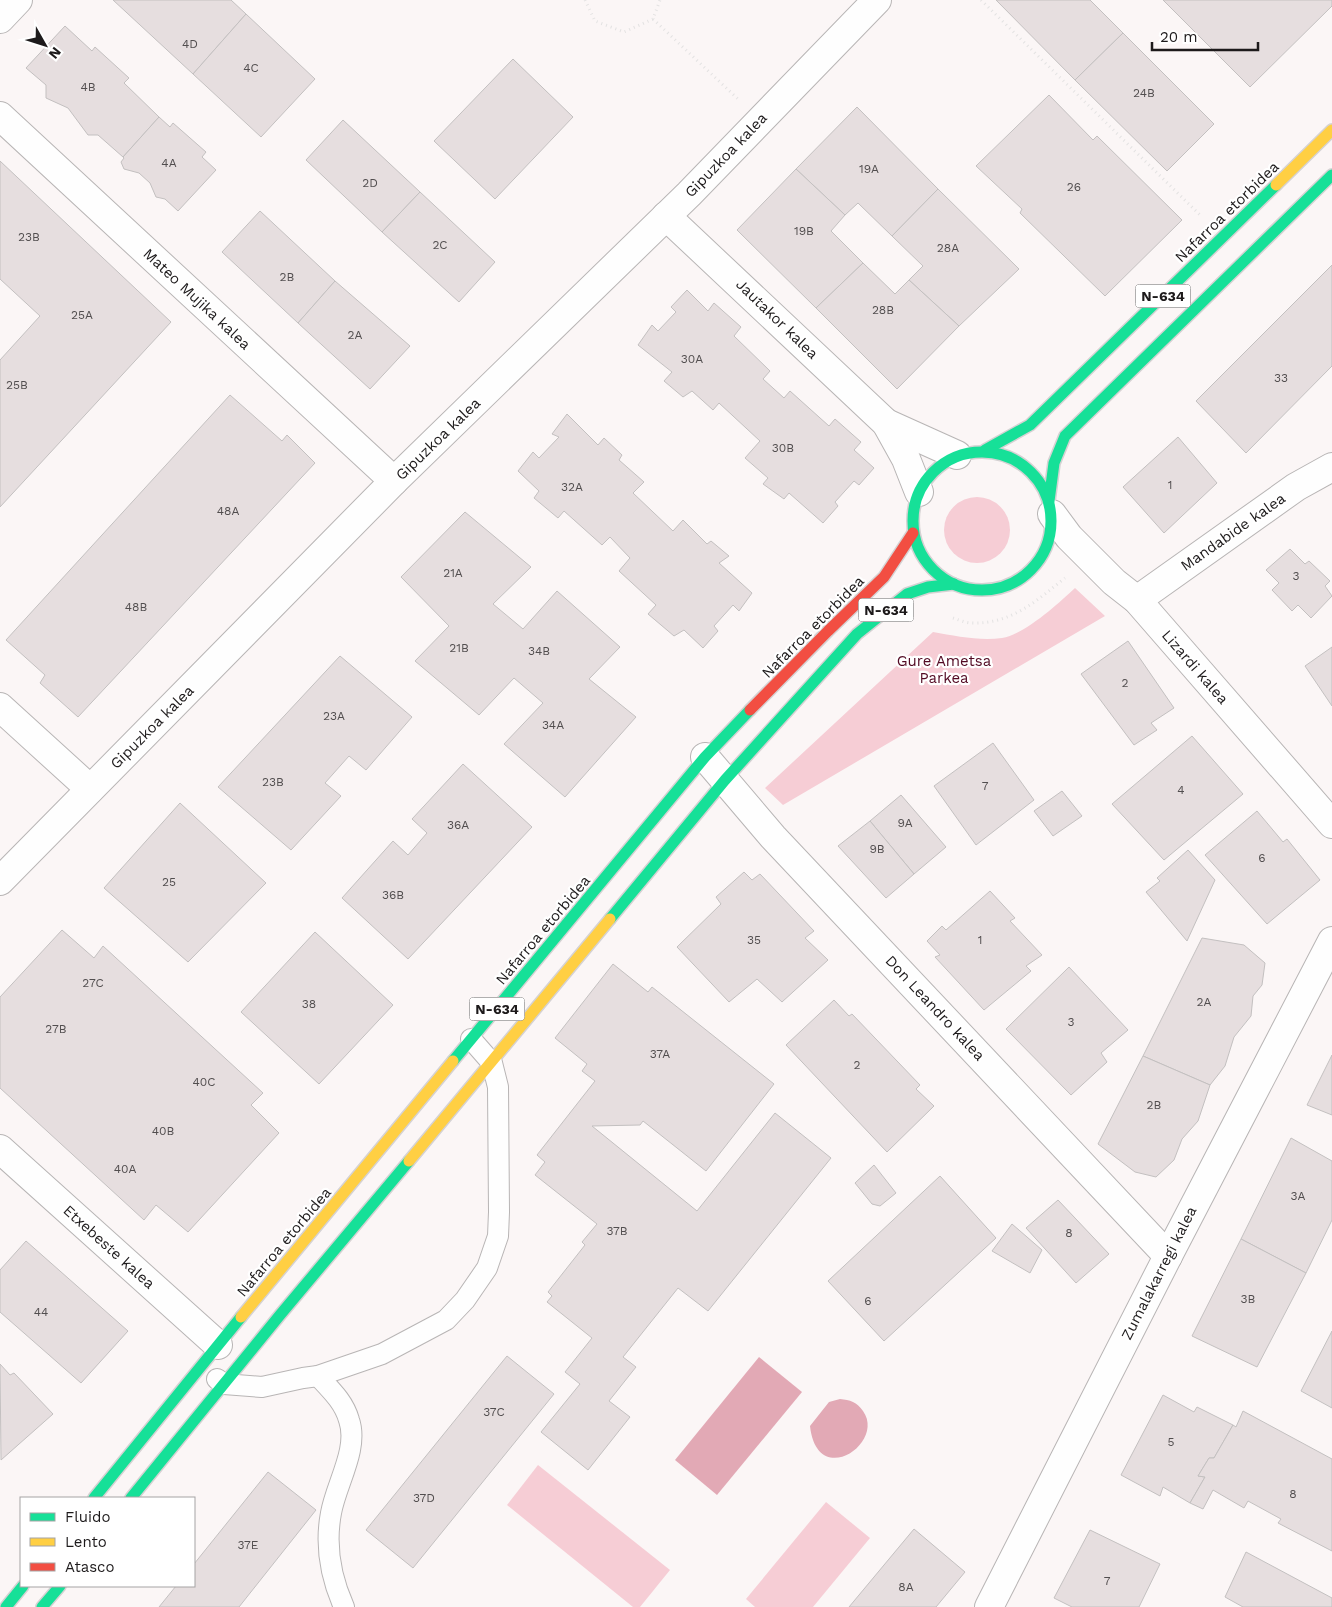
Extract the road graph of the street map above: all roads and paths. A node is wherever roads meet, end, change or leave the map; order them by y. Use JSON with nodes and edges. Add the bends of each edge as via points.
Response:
{"nodes":[{"id":1,"x":18,"y":0,"type":"edge"},
{"id":2,"x":585,"y":0,"type":"edge"},
{"id":3,"x":660,"y":0,"type":"edge"},
{"id":4,"x":981,"y":0,"type":"edge"},
{"id":5,"x":869,"y":3,"type":"edge"},
{"id":6,"x":0,"y":19,"type":"edge"},
{"id":7,"x":653,"y":19,"type":"junction"},
{"id":8,"x":740,"y":102,"type":"dead end"},
{"id":9,"x":0,"y":116,"type":"edge"},
{"id":10,"x":1332,"y":130,"type":"edge"},
{"id":11,"x":1332,"y":175,"type":"edge"},
{"id":12,"x":666,"y":216,"type":"junction"},
{"id":13,"x":1204,"y":219,"type":"dead end"},
{"id":14,"x":886,"y":423,"type":"junction"},
{"id":15,"x":985,"y":450,"type":"junction"},
{"id":16,"x":957,"y":455,"type":"junction"},
{"id":17,"x":1332,"y":467,"type":"edge"},
{"id":18,"x":394,"y":481,"type":"junction"},
{"id":19,"x":919,"y":492,"type":"junction"},
{"id":20,"x":1051,"y":508,"type":"junction"},
{"id":21,"x":913,"y":533,"type":"junction"},
{"id":22,"x":954,"y":584,"type":"junction"},
{"id":23,"x":1137,"y":600,"type":"junction"},
{"id":24,"x":0,"y":707,"type":"edge"},
{"id":25,"x":705,"y":757,"type":"junction"},
{"id":26,"x":725,"y":780,"type":"junction"},
{"id":27,"x":90,"y":789,"type":"junction"},
{"id":28,"x":1332,"y":824,"type":"edge"},
{"id":29,"x":0,"y":881,"type":"edge"},
{"id":30,"x":1332,"y":941,"type":"edge"},
{"id":31,"x":472,"y":1040,"type":"junction"},
{"id":32,"x":492,"y":1063,"type":"junction"},
{"id":33,"x":0,"y":1149,"type":"edge"},
{"id":34,"x":1168,"y":1256,"type":"junction"},
{"id":35,"x":218,"y":1345,"type":"junction"},
{"id":36,"x":201,"y":1367,"type":"junction"},
{"id":37,"x":318,"y":1376,"type":"junction"},
{"id":38,"x":224,"y":1384,"type":"junction"},
{"id":39,"x":95,"y":1497,"type":"edge"},
{"id":40,"x":132,"y":1497,"type":"edge"},
{"id":41,"x":22,"y":1587,"type":"edge"},
{"id":42,"x":59,"y":1587,"type":"edge"},
{"id":43,"x":6,"y":1607,"type":"edge"},
{"id":44,"x":42,"y":1607,"type":"edge"},
{"id":45,"x":344,"y":1607,"type":"edge"},
{"id":46,"x":990,"y":1607,"type":"edge"}],
"edges":[{"from":1,"to":6,"type":"street"},
{"from":2,"to":7,"type":"path","via":[[594,21],[624,32]]},
{"from":3,"to":7,"type":"path"},
{"from":4,"to":13,"type":"path"},
{"from":5,"to":12,"type":"street","name":"Gipuzkoa kalea"},
{"from":7,"to":8,"type":"path"},
{"from":9,"to":18,"type":"street","name":"Mateo Mujika kalea"},
{"from":10,"to":15,"type":"highway","name":"Nafarroa etorbidea","number":"N-634","via":[[1030,425]]},
{"from":11,"to":20,"type":"highway","number":"N-634","via":[[1065,436],[1054,463]]},
{"from":12,"to":14,"type":"street","name":"Jautakor kalea"},
{"from":12,"to":18,"type":"street","name":"Gipuzkoa kalea"},
{"from":14,"to":16,"type":"street","name":"Jautakor kalea"},
{"from":14,"to":19,"type":"street","name":"Jautakor kalea","via":[[906,459]]},
{"from":15,"to":16,"type":"highway","number":"N-634"},
{"from":15,"to":20,"type":"highway","number":"N-634","via":[[1016,459],[1037,477]]},
{"from":16,"to":19,"type":"highway","number":"N-634","via":[[934,470]]},
{"from":17,"to":23,"type":"street","name":"Mandabide kalea","via":[[1296,487]]},
{"from":18,"to":27,"type":"street","name":"Gipuzkoa kalea"},
{"from":19,"to":21,"type":"highway","number":"N-634","via":[[913,512]]},
{"from":20,"to":22,"type":"highway","number":"N-634","via":[[1050,538],[1040,560],[1023,577],[1001,588],[977,590]]},
{"from":20,"to":23,"type":"street","name":"Lizardi kalea","via":[[1069,536],[1114,582]]},
{"from":21,"to":22,"type":"highway","number":"N-634","via":[[921,554],[930,566]]},
{"from":21,"to":25,"type":"highway","name":"Nafarroa etorbidea","number":"N-634","via":[[884,577]]},
{"from":22,"to":26,"type":"highway","number":"N-634","via":[[906,594],[857,634]]},
{"from":23,"to":28,"type":"street","name":"Lizardi kalea"},
{"from":24,"to":27,"type":"street"},
{"from":25,"to":26,"type":"street","name":"Don Leandro kalea"},
{"from":25,"to":31,"type":"highway","name":"Nafarroa etorbidea","number":"N-634"},
{"from":26,"to":32,"type":"highway","number":"N-634"},
{"from":26,"to":34,"type":"street","name":"Don Leandro kalea","via":[[780,844]]},
{"from":27,"to":29,"type":"street","name":"Gipuzkoa kalea"},
{"from":30,"to":34,"type":"street","name":"Zumalakarregi kalea"},
{"from":31,"to":32,"type":"lane"},
{"from":31,"to":35,"type":"highway","name":"Nafarroa etorbidea","number":"N-634"},
{"from":32,"to":37,"type":"lane","via":[[498,1087],[499,1212],[498,1236],[487,1268],[465,1300],[446,1320],[382,1354]]},
{"from":32,"to":38,"type":"highway","number":"N-634"},
{"from":33,"to":35,"type":"street","name":"Etxebeste kalea"},
{"from":34,"to":46,"type":"street","name":"Zumalakarregi kalea"},
{"from":35,"to":36,"type":"highway","name":"Nafarroa etorbidea","number":"N-634"},
{"from":36,"to":38,"type":"lane"},
{"from":36,"to":39,"type":"highway","name":"Nafarroa etorbidea","number":"N-634"},
{"from":37,"to":38,"type":"lane","via":[[262,1387]]},
{"from":37,"to":45,"type":"lane","via":[[339,1398],[350,1420],[352,1442],[331,1512],[328,1539],[334,1580]]},
{"from":38,"to":40,"type":"highway","number":"N-634"},
{"from":41,"to":43,"type":"highway"},
{"from":42,"to":44,"type":"highway"}]}
